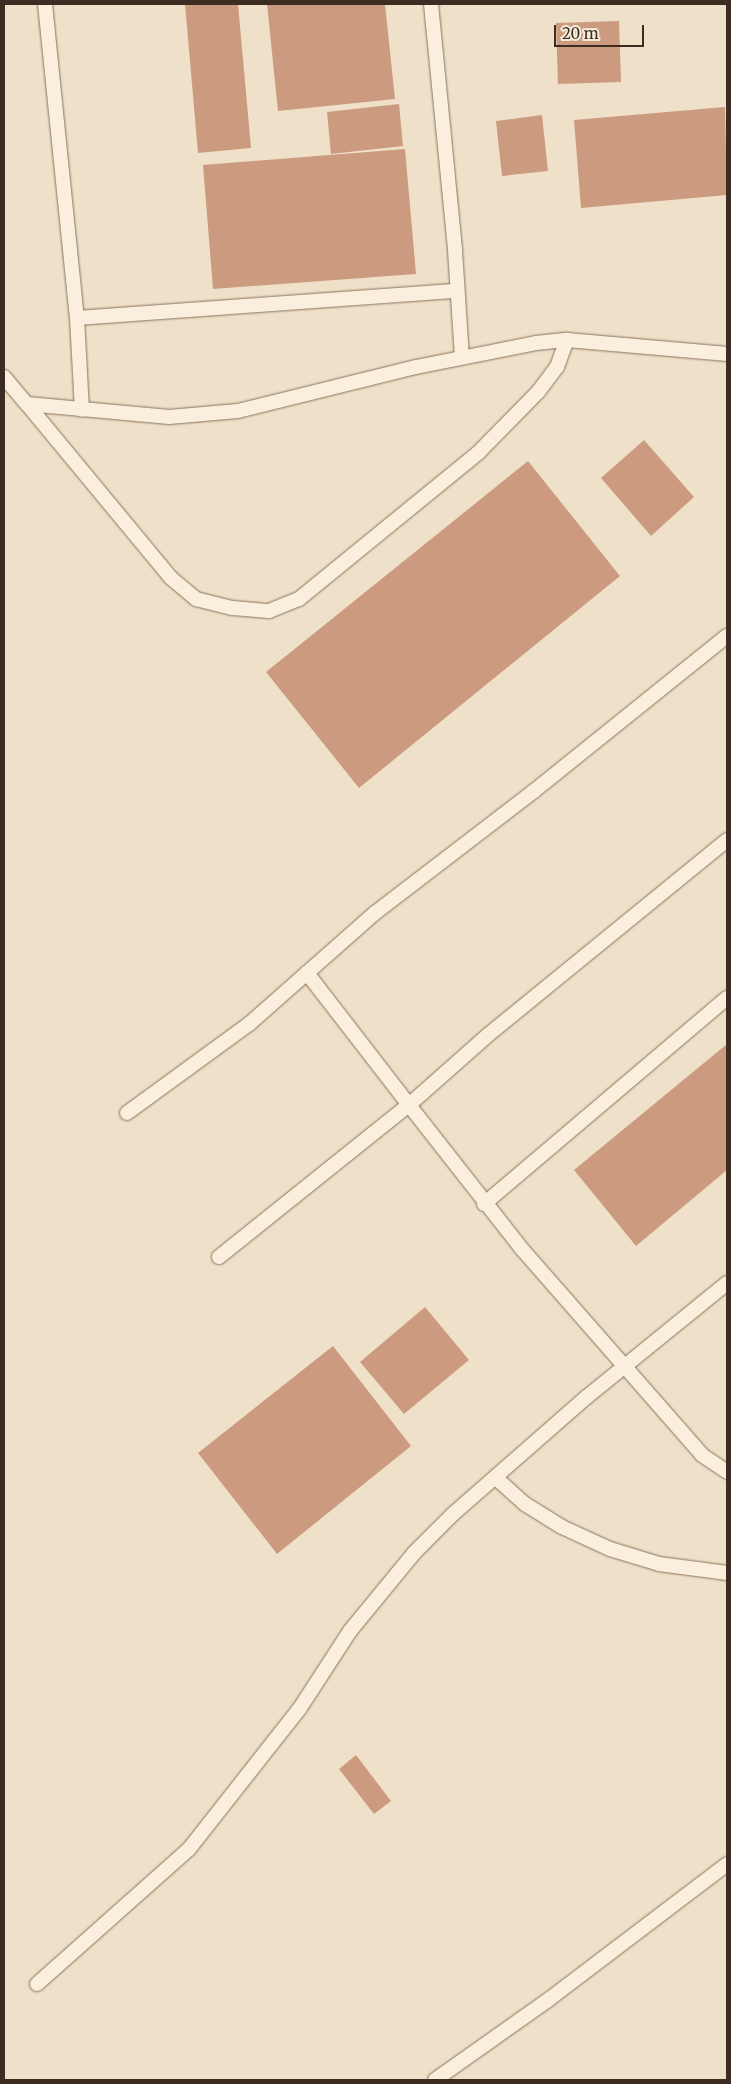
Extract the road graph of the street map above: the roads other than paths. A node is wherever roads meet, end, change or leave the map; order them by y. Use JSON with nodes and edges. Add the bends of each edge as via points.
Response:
{"nodes":[{"id":1,"x":46,"y":4,"type":"edge"},
{"id":2,"x":431,"y":4,"type":"edge"},
{"id":3,"x":457,"y":290,"type":"junction"},
{"id":4,"x":77,"y":318,"type":"junction"},
{"id":5,"x":568,"y":340,"type":"junction"},
{"id":6,"x":727,"y":354,"type":"edge"},
{"id":7,"x":462,"y":357,"type":"junction"},
{"id":8,"x":4,"y":377,"type":"edge"},
{"id":9,"x":26,"y":404,"type":"junction"},
{"id":10,"x":82,"y":410,"type":"junction"},
{"id":11,"x":727,"y":636,"type":"edge"},
{"id":12,"x":727,"y":840,"type":"edge"},
{"id":13,"x":307,"y":973,"type":"junction"},
{"id":14,"x":727,"y":998,"type":"edge"},
{"id":15,"x":409,"y":1105,"type":"junction"},
{"id":16,"x":127,"y":1113,"type":"dead end"},
{"id":17,"x":484,"y":1204,"type":"junction"},
{"id":18,"x":219,"y":1257,"type":"dead end"},
{"id":19,"x":727,"y":1283,"type":"edge"},
{"id":20,"x":624,"y":1366,"type":"junction"},
{"id":21,"x":727,"y":1472,"type":"edge"},
{"id":22,"x":496,"y":1478,"type":"junction"},
{"id":23,"x":727,"y":1573,"type":"edge"},
{"id":24,"x":727,"y":1864,"type":"edge"},
{"id":25,"x":37,"y":1984,"type":"dead end"},
{"id":26,"x":435,"y":2080,"type":"edge"}],
"edges":[{"from":1,"to":4,"type":"lane"},
{"from":2,"to":3,"type":"lane"},
{"from":3,"to":4,"type":"lane"},
{"from":3,"to":7,"type":"lane"},
{"from":4,"to":10,"type":"lane"},
{"from":5,"to":6,"type":"lane"},
{"from":5,"to":7,"type":"lane"},
{"from":5,"to":9,"type":"lane","via":[[558,367],[478,453],[300,599],[269,611],[233,608],[196,599],[171,578]]},
{"from":7,"to":10,"type":"lane","via":[[238,411],[169,417]]},
{"from":8,"to":9,"type":"lane"},
{"from":9,"to":10,"type":"lane"},
{"from":11,"to":13,"type":"lane","via":[[375,913]]},
{"from":12,"to":15,"type":"lane","via":[[488,1035]]},
{"from":13,"to":15,"type":"lane"},
{"from":13,"to":16,"type":"lane","via":[[248,1024]]},
{"from":14,"to":17,"type":"lane"},
{"from":15,"to":17,"type":"lane"},
{"from":15,"to":18,"type":"lane"},
{"from":17,"to":20,"type":"lane"},
{"from":19,"to":20,"type":"lane"},
{"from":20,"to":21,"type":"lane","via":[[702,1454]]},
{"from":20,"to":22,"type":"lane"},
{"from":22,"to":23,"type":"lane","via":[[525,1504],[562,1527],[610,1549],[659,1564]]},
{"from":22,"to":25,"type":"lane","via":[[414,1553],[350,1631],[300,1708],[189,1849]]},
{"from":24,"to":26,"type":"lane","via":[[548,2000]]}]}
